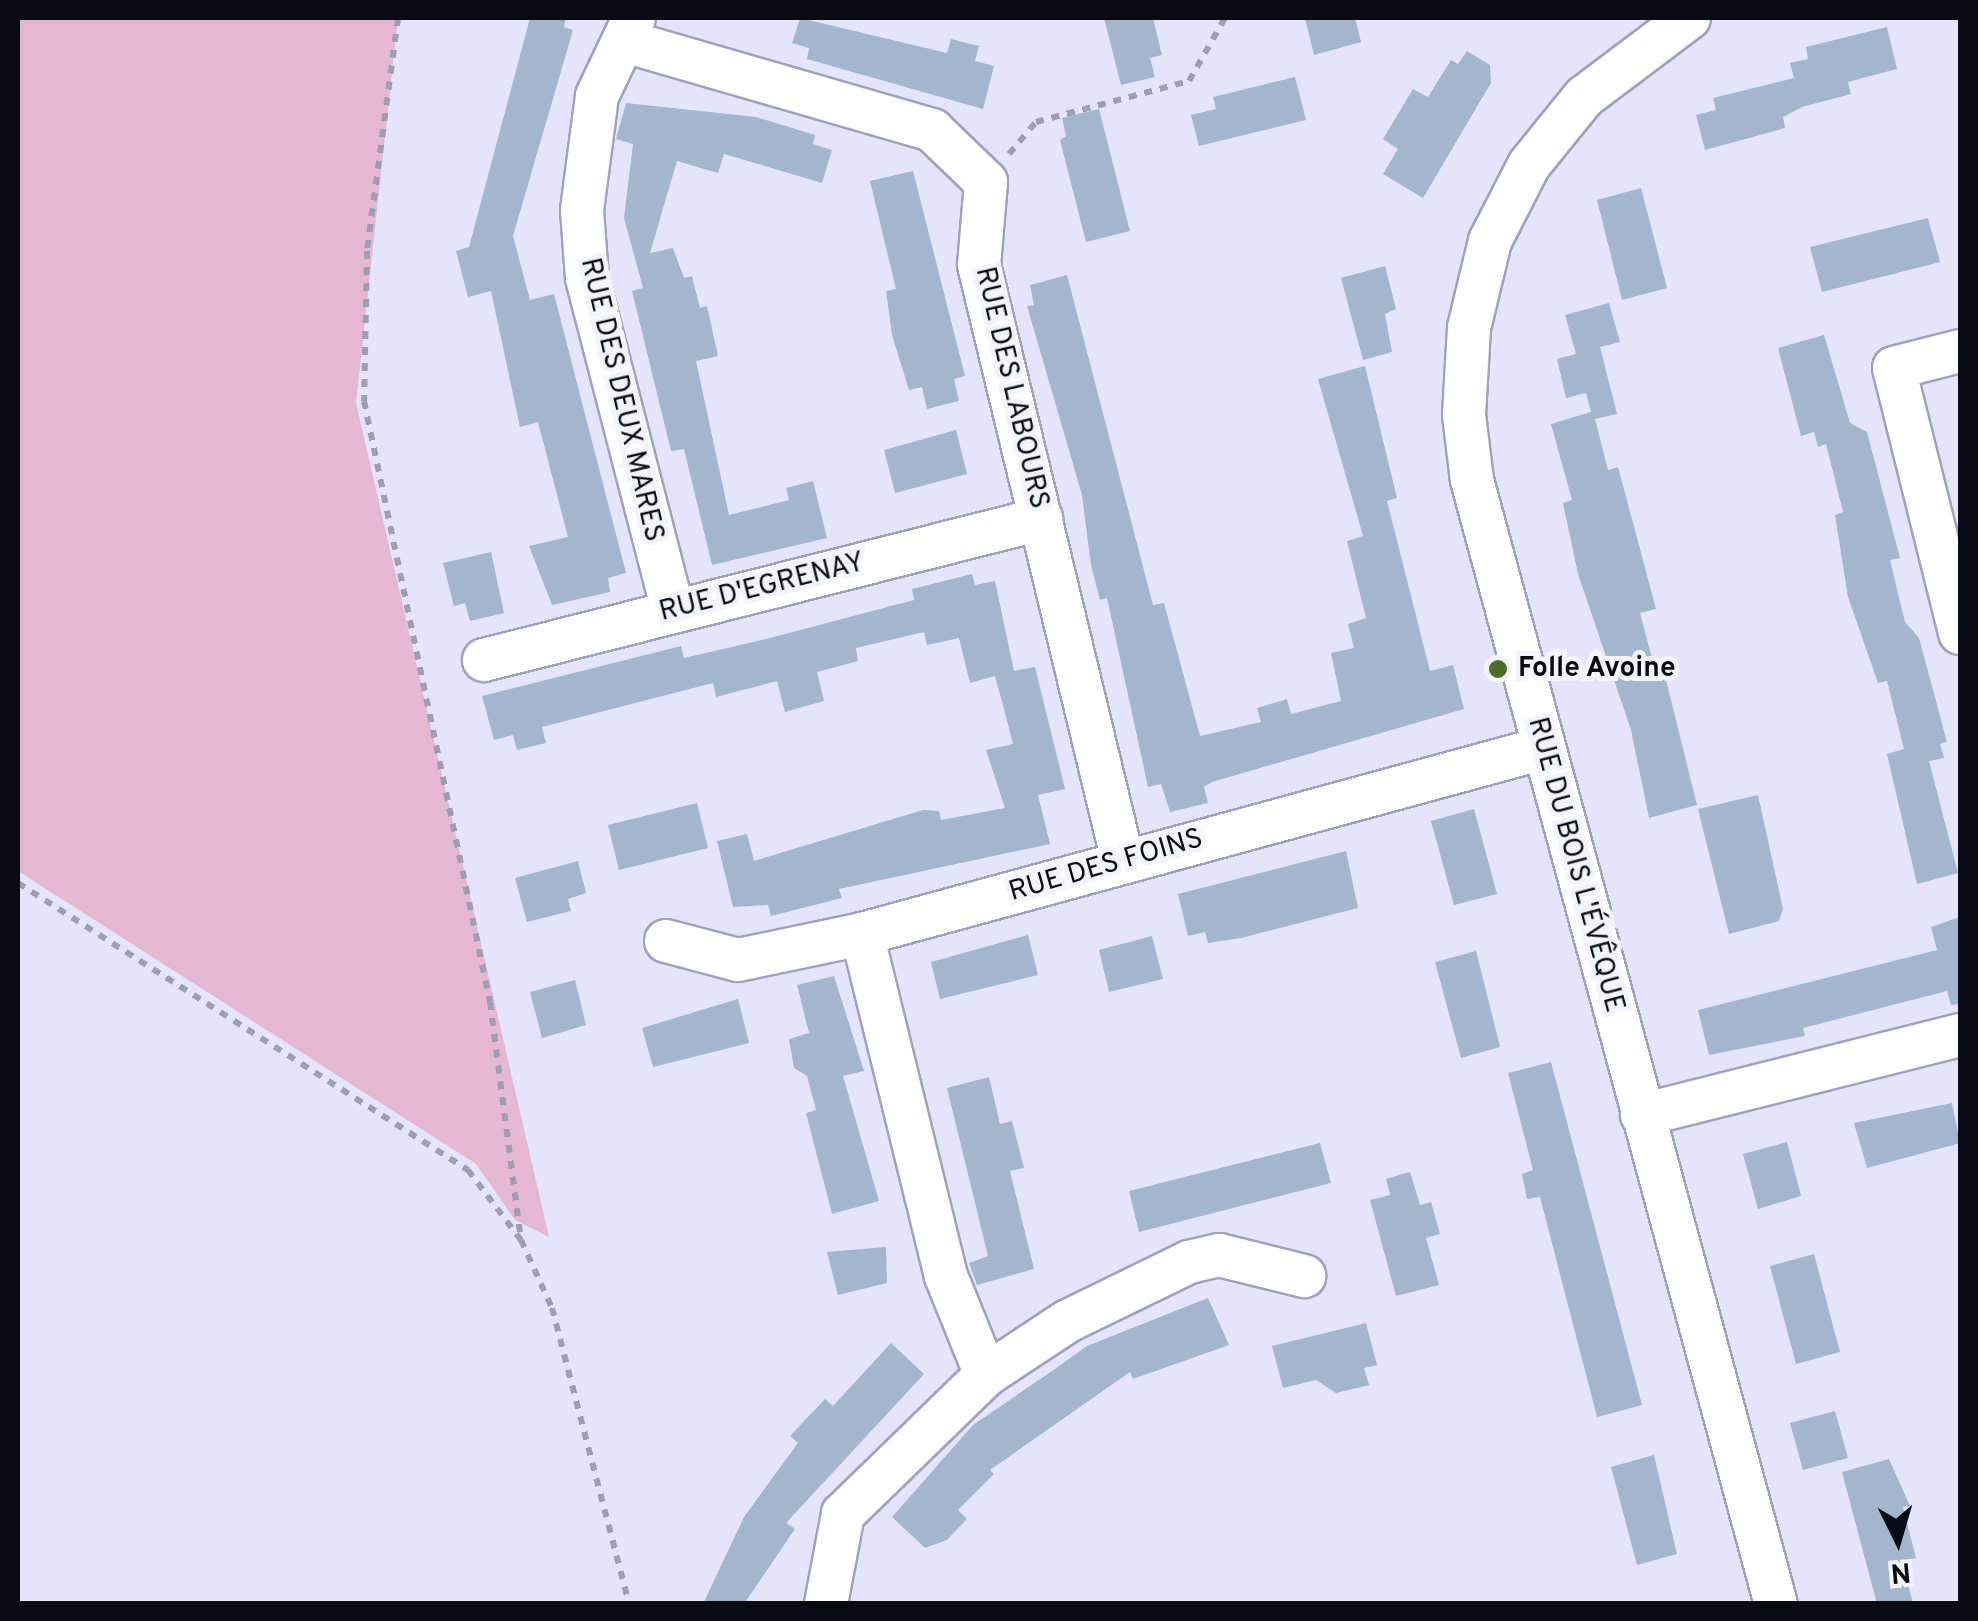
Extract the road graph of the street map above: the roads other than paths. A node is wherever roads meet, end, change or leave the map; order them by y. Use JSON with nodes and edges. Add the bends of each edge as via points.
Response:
{"nodes":[{"id":1,"x":1665,"y":24,"type":"edge"},
{"id":2,"x":629,"y":29,"type":"edge"},
{"id":3,"x":1960,"y":351,"type":"edge"},
{"id":4,"x":1041,"y":519,"type":"junction"},
{"id":5,"x":672,"y":610,"type":"junction"},
{"id":6,"x":1960,"y":632,"type":"edge"},
{"id":7,"x":484,"y":660,"type":"dead end"},
{"id":8,"x":1544,"y":748,"type":"junction"},
{"id":9,"x":1123,"y":860,"type":"junction"},
{"id":10,"x":862,"y":934,"type":"junction"},
{"id":11,"x":666,"y":941,"type":"dead end"},
{"id":12,"x":1960,"y":1035,"type":"edge"},
{"id":13,"x":1642,"y":1115,"type":"junction"},
{"id":14,"x":1304,"y":1276,"type":"dead end"},
{"id":15,"x":986,"y":1374,"type":"junction"},
{"id":16,"x":826,"y":1604,"type":"edge"},
{"id":17,"x":1776,"y":1604,"type":"edge"}],
"edges":[{"from":1,"to":8,"type":"street","name":"RUE DU BOIS L'ÉVÊQUE","via":[[1584,97],[1529,166],[1490,241],[1469,328],[1464,415],[1472,480]]},
{"from":2,"to":4,"type":"street","name":"RUE DES LABOURS","via":[[932,130],[986,182],[979,265]]},
{"from":2,"to":5,"type":"street","name":"RUE DES DEUX MARES","via":[[597,96],[586,261]]},
{"from":3,"to":6,"type":"street","via":[[1894,368]]},
{"from":4,"to":5,"type":"street","name":"RUE D'EGRENAY"},
{"from":4,"to":9,"type":"street","name":"RUE DES LABOURS"},
{"from":5,"to":7,"type":"street","name":"RUE D'EGRENAY"},
{"from":8,"to":9,"type":"street","name":"RUE DES FOINS"},
{"from":8,"to":13,"type":"street","name":"RUE DU BOIS L'ÉVÊQUE"},
{"from":9,"to":10,"type":"street","name":"RUE DES FOINS"},
{"from":10,"to":11,"type":"street","name":"RUE DES FOINS","via":[[738,960]]},
{"from":10,"to":15,"type":"street","via":[[946,1276]]},
{"from":12,"to":13,"type":"street"},
{"from":13,"to":17,"type":"street","name":"RUE DU BOIS L'ÉVÊQUE"},
{"from":14,"to":15,"type":"street","via":[[1219,1255],[1189,1262],[1068,1321]]},
{"from":15,"to":16,"type":"street","via":[[844,1514]]}]}
